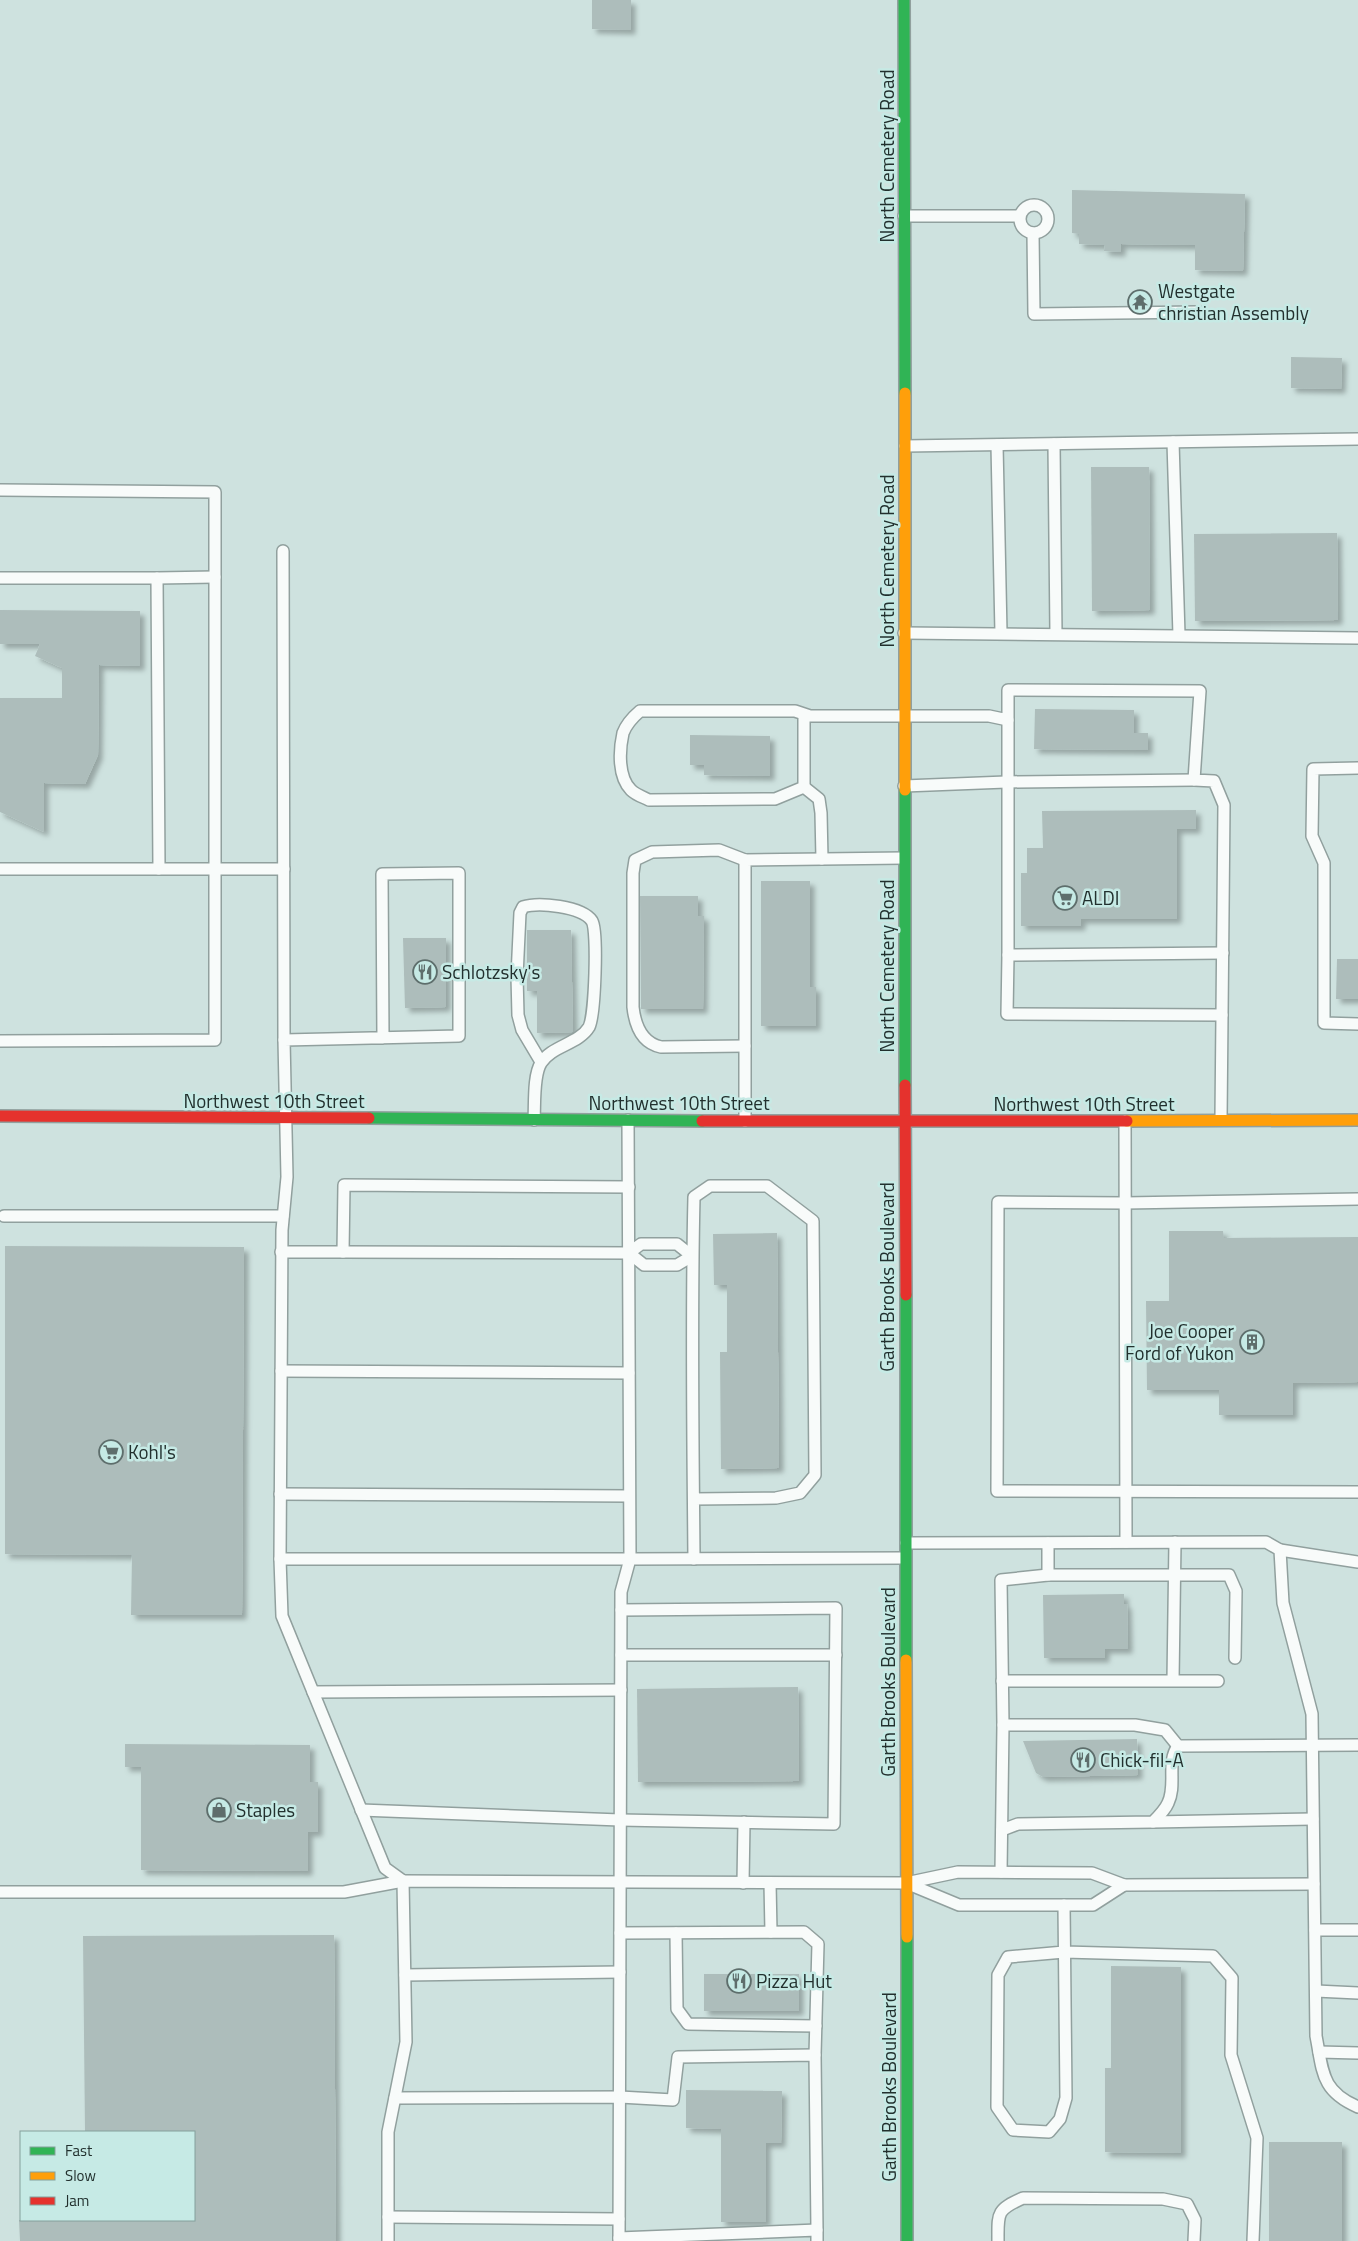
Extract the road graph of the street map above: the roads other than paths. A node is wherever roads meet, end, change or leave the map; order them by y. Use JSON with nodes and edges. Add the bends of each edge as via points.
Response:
{"nodes":[{"id":1,"x":904,"y":0,"type":"edge"},
{"id":2,"x":904,"y":216,"type":"junction"},
{"id":3,"x":1019,"y":216,"type":"junction"},
{"id":4,"x":1033,"y":233,"type":"junction"},
{"id":5,"x":1199,"y":312,"type":"dead end"},
{"id":6,"x":1358,"y":439,"type":"edge"},
{"id":7,"x":1173,"y":442,"type":"junction"},
{"id":8,"x":1054,"y":444,"type":"junction"},
{"id":9,"x":997,"y":445,"type":"junction"},
{"id":10,"x":904,"y":446,"type":"junction"},
{"id":11,"x":0,"y":490,"type":"edge"},
{"id":12,"x":283,"y":551,"type":"dead end"},
{"id":13,"x":215,"y":577,"type":"junction"},
{"id":14,"x":0,"y":578,"type":"edge"},
{"id":15,"x":157,"y":578,"type":"junction"},
{"id":16,"x":904,"y":633,"type":"junction"},
{"id":17,"x":1001,"y":633,"type":"junction"},
{"id":18,"x":1056,"y":634,"type":"junction"},
{"id":19,"x":1178,"y":635,"type":"junction"},
{"id":20,"x":1358,"y":638,"type":"edge"},
{"id":21,"x":804,"y":715,"type":"junction"},
{"id":22,"x":904,"y":716,"type":"junction"},
{"id":23,"x":1008,"y":720,"type":"junction"},
{"id":24,"x":1358,"y":768,"type":"edge"},
{"id":25,"x":1194,"y":780,"type":"junction"},
{"id":26,"x":1006,"y":782,"type":"junction"},
{"id":27,"x":904,"y":786,"type":"junction"},
{"id":28,"x":804,"y":787,"type":"junction"},
{"id":29,"x":904,"y":858,"type":"junction"},
{"id":30,"x":822,"y":859,"type":"junction"},
{"id":31,"x":744,"y":860,"type":"junction"},
{"id":32,"x":0,"y":869,"type":"edge"},
{"id":33,"x":159,"y":869,"type":"junction"},
{"id":34,"x":215,"y":869,"type":"junction"},
{"id":35,"x":284,"y":869,"type":"junction"},
{"id":36,"x":1223,"y":953,"type":"junction"},
{"id":37,"x":1008,"y":955,"type":"junction"},
{"id":38,"x":1222,"y":1015,"type":"junction"},
{"id":39,"x":1358,"y":1024,"type":"edge"},
{"id":40,"x":383,"y":1038,"type":"junction"},
{"id":41,"x":284,"y":1040,"type":"junction"},
{"id":42,"x":0,"y":1041,"type":"edge"},
{"id":43,"x":745,"y":1046,"type":"junction"},
{"id":44,"x":541,"y":1062,"type":"junction"},
{"id":45,"x":0,"y":1116,"type":"edge"},
{"id":46,"x":286,"y":1118,"type":"junction"},
{"id":47,"x":534,"y":1120,"type":"junction"},
{"id":48,"x":628,"y":1120,"type":"junction"},
{"id":49,"x":1221,"y":1120,"type":"junction"},
{"id":50,"x":1358,"y":1120,"type":"edge"},
{"id":51,"x":745,"y":1121,"type":"junction"},
{"id":52,"x":1125,"y":1121,"type":"junction"},
{"id":53,"x":904,"y":1122,"type":"junction"},
{"id":54,"x":629,"y":1187,"type":"junction"},
{"id":55,"x":1358,"y":1199,"type":"edge"},
{"id":56,"x":1125,"y":1203,"type":"junction"},
{"id":57,"x":4,"y":1216,"type":"dead end"},
{"id":58,"x":283,"y":1216,"type":"junction"},
{"id":59,"x":282,"y":1252,"type":"junction"},
{"id":60,"x":343,"y":1252,"type":"junction"},
{"id":61,"x":629,"y":1253,"type":"junction"},
{"id":62,"x":692,"y":1256,"type":"junction"},
{"id":63,"x":281,"y":1371,"type":"junction"},
{"id":64,"x":629,"y":1373,"type":"junction"},
{"id":65,"x":1126,"y":1490,"type":"junction"},
{"id":66,"x":1358,"y":1492,"type":"edge"},
{"id":67,"x":280,"y":1494,"type":"junction"},
{"id":68,"x":629,"y":1496,"type":"junction"},
{"id":69,"x":694,"y":1499,"type":"junction"},
{"id":70,"x":1126,"y":1542,"type":"junction"},
{"id":71,"x":1174,"y":1542,"type":"junction"},
{"id":72,"x":905,"y":1543,"type":"junction"},
{"id":73,"x":1048,"y":1543,"type":"junction"},
{"id":74,"x":1280,"y":1550,"type":"junction"},
{"id":75,"x":905,"y":1558,"type":"junction"},
{"id":76,"x":280,"y":1559,"type":"junction"},
{"id":77,"x":694,"y":1559,"type":"junction"},
{"id":78,"x":630,"y":1560,"type":"junction"},
{"id":79,"x":1358,"y":1562,"type":"edge"},
{"id":80,"x":1048,"y":1576,"type":"junction"},
{"id":81,"x":1174,"y":1576,"type":"junction"},
{"id":82,"x":621,"y":1610,"type":"junction"},
{"id":83,"x":621,"y":1655,"type":"junction"},
{"id":84,"x":836,"y":1655,"type":"junction"},
{"id":85,"x":1235,"y":1658,"type":"dead end"},
{"id":86,"x":1173,"y":1680,"type":"junction"},
{"id":87,"x":1002,"y":1681,"type":"junction"},
{"id":88,"x":1218,"y":1681,"type":"dead end"},
{"id":89,"x":621,"y":1690,"type":"junction"},
{"id":90,"x":313,"y":1692,"type":"junction"},
{"id":91,"x":1003,"y":1725,"type":"junction"},
{"id":92,"x":1358,"y":1745,"type":"edge"},
{"id":93,"x":1178,"y":1746,"type":"junction"},
{"id":94,"x":1312,"y":1746,"type":"junction"},
{"id":95,"x":361,"y":1810,"type":"junction"},
{"id":96,"x":1313,"y":1819,"type":"junction"},
{"id":97,"x":620,"y":1820,"type":"junction"},
{"id":98,"x":744,"y":1822,"type":"junction"},
{"id":99,"x":1153,"y":1822,"type":"junction"},
{"id":100,"x":1002,"y":1830,"type":"junction"},
{"id":101,"x":1001,"y":1872,"type":"junction"},
{"id":102,"x":403,"y":1881,"type":"junction"},
{"id":103,"x":620,"y":1882,"type":"junction"},
{"id":104,"x":743,"y":1883,"type":"junction"},
{"id":105,"x":770,"y":1883,"type":"junction"},
{"id":106,"x":906,"y":1883,"type":"junction"},
{"id":107,"x":1314,"y":1884,"type":"junction"},
{"id":108,"x":1124,"y":1886,"type":"junction"},
{"id":109,"x":0,"y":1892,"type":"edge"},
{"id":110,"x":1064,"y":1905,"type":"junction"},
{"id":111,"x":1315,"y":1930,"type":"junction"},
{"id":112,"x":1358,"y":1930,"type":"edge"},
{"id":113,"x":771,"y":1932,"type":"junction"},
{"id":114,"x":620,"y":1933,"type":"junction"},
{"id":115,"x":676,"y":1933,"type":"junction"},
{"id":116,"x":1064,"y":1952,"type":"junction"},
{"id":117,"x":620,"y":1972,"type":"junction"},
{"id":118,"x":405,"y":1975,"type":"junction"},
{"id":119,"x":1316,"y":1991,"type":"junction"},
{"id":120,"x":1358,"y":1993,"type":"edge"},
{"id":121,"x":816,"y":2026,"type":"junction"},
{"id":122,"x":1319,"y":2052,"type":"junction"},
{"id":123,"x":1358,"y":2053,"type":"edge"},
{"id":124,"x":815,"y":2055,"type":"junction"},
{"id":125,"x":620,"y":2097,"type":"junction"},
{"id":126,"x":395,"y":2098,"type":"junction"},
{"id":127,"x":1358,"y":2107,"type":"edge"},
{"id":128,"x":388,"y":2217,"type":"junction"},
{"id":129,"x":619,"y":2219,"type":"junction"},
{"id":130,"x":816,"y":2236,"type":"edge"},
{"id":131,"x":619,"y":2239,"type":"edge"},
{"id":132,"x":388,"y":2241,"type":"edge"},
{"id":133,"x":907,"y":2241,"type":"edge"},
{"id":134,"x":998,"y":2241,"type":"edge"},
{"id":135,"x":1194,"y":2241,"type":"edge"},
{"id":136,"x":1253,"y":2241,"type":"edge"}],
"edges":[{"from":1,"to":2,"type":"street","name":"North Cemetery Road"},
{"from":2,"to":3,"type":"lane"},
{"from":2,"to":10,"type":"street","name":"North Cemetery Road"},
{"from":3,"to":4,"type":"lane","via":[[1024,230]]},
{"from":3,"to":4,"type":"lane","via":[[1028,206],[1037,205],[1044,210],[1048,222],[1042,230]]},
{"from":4,"to":5,"type":"lane","via":[[1034,314]]},
{"from":6,"to":7,"type":"lane"},
{"from":7,"to":8,"type":"lane"},
{"from":7,"to":19,"type":"lane"},
{"from":8,"to":9,"type":"lane"},
{"from":8,"to":18,"type":"lane"},
{"from":9,"to":10,"type":"lane"},
{"from":9,"to":17,"type":"lane"},
{"from":10,"to":16,"type":"street","name":"North Cemetery Road"},
{"from":11,"to":13,"type":"lane","via":[[215,492]]},
{"from":12,"to":35,"type":"lane"},
{"from":13,"to":15,"type":"lane"},
{"from":13,"to":34,"type":"lane"},
{"from":14,"to":15,"type":"lane"},
{"from":15,"to":33,"type":"lane"},
{"from":16,"to":17,"type":"lane"},
{"from":16,"to":22,"type":"street","name":"North Cemetery Road"},
{"from":17,"to":18,"type":"lane"},
{"from":18,"to":19,"type":"lane"},
{"from":19,"to":20,"type":"lane"},
{"from":21,"to":22,"type":"lane"},
{"from":21,"to":28,"type":"lane"},
{"from":21,"to":28,"type":"lane","via":[[795,710],[640,711],[624,732],[621,752],[623,779],[632,792],[649,800],[775,799]]},
{"from":22,"to":23,"type":"lane","via":[[989,716]]},
{"from":22,"to":27,"type":"street","name":"North Cemetery Road"},
{"from":23,"to":25,"type":"lane","via":[[1008,690],[1200,691]]},
{"from":23,"to":26,"type":"lane"},
{"from":24,"to":39,"type":"lane","via":[[1312,769],[1312,836],[1324,863],[1324,1023]]},
{"from":25,"to":26,"type":"lane"},
{"from":25,"to":36,"type":"lane","via":[[1214,781],[1224,805]]},
{"from":26,"to":27,"type":"lane"},
{"from":26,"to":37,"type":"lane"},
{"from":27,"to":29,"type":"street","name":"North Cemetery Road"},
{"from":28,"to":30,"type":"lane","via":[[818,799]]},
{"from":29,"to":30,"type":"lane"},
{"from":29,"to":53,"type":"street","name":"North Cemetery Road"},
{"from":30,"to":31,"type":"lane"},
{"from":31,"to":43,"type":"lane"},
{"from":31,"to":43,"type":"lane","via":[[719,850],[652,852],[635,860],[633,1007],[636,1021],[649,1043],[661,1047]]},
{"from":32,"to":33,"type":"lane"},
{"from":33,"to":34,"type":"lane"},
{"from":34,"to":35,"type":"lane"},
{"from":34,"to":42,"type":"lane","via":[[215,1040]]},
{"from":35,"to":41,"type":"lane"},
{"from":36,"to":37,"type":"lane"},
{"from":36,"to":38,"type":"lane"},
{"from":37,"to":38,"type":"lane","via":[[1007,1014]]},
{"from":38,"to":49,"type":"lane"},
{"from":40,"to":40,"type":"lane","via":[[459,1036],[458,873],[382,874]]},
{"from":40,"to":41,"type":"lane"},
{"from":41,"to":46,"type":"lane"},
{"from":43,"to":51,"type":"lane"},
{"from":44,"to":44,"type":"lane","via":[[589,1028],[593,1016],[595,939],[592,921],[586,915],[537,904],[523,908],[520,913],[518,1010],[522,1030]]},
{"from":44,"to":47,"type":"lane","via":[[537,1071]]},
{"from":45,"to":46,"type":"street","name":"Northwest 10th Street"},
{"from":46,"to":47,"type":"street","name":"Northwest 10th Street"},
{"from":46,"to":58,"type":"lane","via":[[288,1177]]},
{"from":47,"to":48,"type":"street","name":"Northwest 10th Street"},
{"from":48,"to":51,"type":"street","name":"Northwest 10th Street"},
{"from":48,"to":54,"type":"lane"},
{"from":49,"to":50,"type":"street","name":"Northwest 10th Street"},
{"from":49,"to":52,"type":"street","name":"Northwest 10th Street"},
{"from":51,"to":53,"type":"street","name":"Northwest 10th Street"},
{"from":52,"to":53,"type":"street","name":"Northwest 10th Street"},
{"from":52,"to":56,"type":"lane"},
{"from":53,"to":72,"type":"street","name":"Garth Brooks Boulevard"},
{"from":54,"to":60,"type":"lane","via":[[344,1185]]},
{"from":54,"to":61,"type":"lane"},
{"from":55,"to":56,"type":"lane"},
{"from":56,"to":65,"type":"lane"},
{"from":56,"to":65,"type":"lane","via":[[998,1202],[997,1491]]},
{"from":57,"to":58,"type":"lane"},
{"from":58,"to":59,"type":"lane"},
{"from":59,"to":60,"type":"lane"},
{"from":59,"to":63,"type":"lane"},
{"from":60,"to":61,"type":"lane"},
{"from":61,"to":62,"type":"lane","via":[[644,1265],[676,1265]]},
{"from":61,"to":62,"type":"lane","via":[[641,1244],[676,1244]]},
{"from":61,"to":64,"type":"lane"},
{"from":62,"to":69,"type":"lane"},
{"from":62,"to":69,"type":"lane","via":[[694,1197],[710,1186],[767,1186],[812,1221],[814,1475],[800,1493],[776,1498]]},
{"from":63,"to":64,"type":"lane"},
{"from":63,"to":67,"type":"lane"},
{"from":64,"to":68,"type":"lane"},
{"from":65,"to":66,"type":"lane"},
{"from":65,"to":70,"type":"lane"},
{"from":67,"to":68,"type":"lane"},
{"from":67,"to":76,"type":"lane"},
{"from":68,"to":78,"type":"lane"},
{"from":69,"to":77,"type":"lane"},
{"from":70,"to":71,"type":"lane"},
{"from":70,"to":73,"type":"lane"},
{"from":71,"to":74,"type":"lane","via":[[1266,1542]]},
{"from":71,"to":81,"type":"lane"},
{"from":72,"to":73,"type":"lane"},
{"from":72,"to":75,"type":"street","name":"Garth Brooks Boulevard"},
{"from":73,"to":80,"type":"lane"},
{"from":74,"to":79,"type":"lane"},
{"from":74,"to":94,"type":"lane","via":[[1283,1603],[1312,1714]]},
{"from":75,"to":77,"type":"lane"},
{"from":75,"to":106,"type":"street","name":"Garth Brooks Boulevard"},
{"from":76,"to":78,"type":"lane"},
{"from":76,"to":90,"type":"lane","via":[[282,1616]]},
{"from":77,"to":78,"type":"lane"},
{"from":78,"to":82,"type":"lane","via":[[621,1592]]},
{"from":80,"to":81,"type":"lane"},
{"from":80,"to":87,"type":"lane","via":[[1001,1580]]},
{"from":81,"to":85,"type":"lane","via":[[1229,1576],[1236,1591]]},
{"from":81,"to":86,"type":"lane"},
{"from":82,"to":83,"type":"lane"},
{"from":82,"to":84,"type":"lane","via":[[836,1608]]},
{"from":83,"to":84,"type":"lane"},
{"from":83,"to":89,"type":"lane"},
{"from":84,"to":98,"type":"lane","via":[[834,1824]]},
{"from":86,"to":87,"type":"lane"},
{"from":86,"to":88,"type":"lane"},
{"from":87,"to":91,"type":"lane"},
{"from":89,"to":90,"type":"lane"},
{"from":89,"to":97,"type":"lane"},
{"from":90,"to":95,"type":"lane"},
{"from":91,"to":93,"type":"lane","via":[[1135,1725],[1165,1730]]},
{"from":91,"to":100,"type":"lane"},
{"from":92,"to":94,"type":"lane"},
{"from":93,"to":94,"type":"lane"},
{"from":93,"to":99,"type":"lane","via":[[1172,1754],[1168,1803]]},
{"from":94,"to":96,"type":"lane"},
{"from":95,"to":97,"type":"lane"},
{"from":95,"to":102,"type":"lane","via":[[385,1868]]},
{"from":96,"to":99,"type":"lane"},
{"from":96,"to":107,"type":"lane"},
{"from":97,"to":98,"type":"lane"},
{"from":97,"to":103,"type":"lane"},
{"from":98,"to":104,"type":"lane"},
{"from":99,"to":100,"type":"lane","via":[[1018,1824]]},
{"from":100,"to":101,"type":"lane"},
{"from":101,"to":106,"type":"lane","via":[[958,1872]]},
{"from":101,"to":108,"type":"lane","via":[[1092,1873]]},
{"from":102,"to":103,"type":"lane"},
{"from":102,"to":109,"type":"lane","via":[[344,1892]]},
{"from":102,"to":118,"type":"lane"},
{"from":103,"to":104,"type":"lane"},
{"from":103,"to":114,"type":"lane"},
{"from":104,"to":105,"type":"lane"},
{"from":105,"to":106,"type":"lane"},
{"from":105,"to":113,"type":"lane"},
{"from":106,"to":110,"type":"lane","via":[[959,1905]]},
{"from":106,"to":133,"type":"street","name":"Garth Brooks Boulevard"},
{"from":107,"to":108,"type":"lane"},
{"from":107,"to":111,"type":"lane"},
{"from":108,"to":110,"type":"lane","via":[[1093,1905]]},
{"from":110,"to":116,"type":"lane"},
{"from":111,"to":112,"type":"lane"},
{"from":111,"to":119,"type":"lane"},
{"from":113,"to":115,"type":"lane"},
{"from":113,"to":121,"type":"lane","via":[[804,1932],[818,1944]]},
{"from":114,"to":115,"type":"lane"},
{"from":114,"to":117,"type":"lane"},
{"from":115,"to":121,"type":"lane","via":[[677,2009],[688,2024]]},
{"from":116,"to":116,"type":"lane","via":[[1008,1957],[998,1974],[997,2107],[1014,2130],[1049,2132],[1060,2119],[1066,2098]]},
{"from":116,"to":136,"type":"lane","via":[[1213,1956],[1232,1978],[1231,2055],[1257,2138]]},
{"from":117,"to":118,"type":"lane"},
{"from":117,"to":125,"type":"lane"},
{"from":118,"to":126,"type":"lane","via":[[406,2042]]},
{"from":119,"to":120,"type":"lane"},
{"from":119,"to":122,"type":"lane"},
{"from":121,"to":124,"type":"lane"},
{"from":122,"to":123,"type":"lane"},
{"from":122,"to":127,"type":"lane","via":[[1324,2079],[1342,2100]]},
{"from":124,"to":125,"type":"lane","via":[[678,2057],[673,2100]]},
{"from":124,"to":130,"type":"lane"},
{"from":125,"to":126,"type":"lane"},
{"from":125,"to":129,"type":"lane"},
{"from":126,"to":128,"type":"lane","via":[[388,2132]]},
{"from":128,"to":129,"type":"lane"},
{"from":128,"to":132,"type":"lane"},
{"from":129,"to":131,"type":"lane"},
{"from":130,"to":131,"type":"lane"},
{"from":134,"to":135,"type":"lane","via":[[998,2216],[1006,2205],[1023,2198],[1163,2199],[1187,2204],[1195,2220]]}]}
